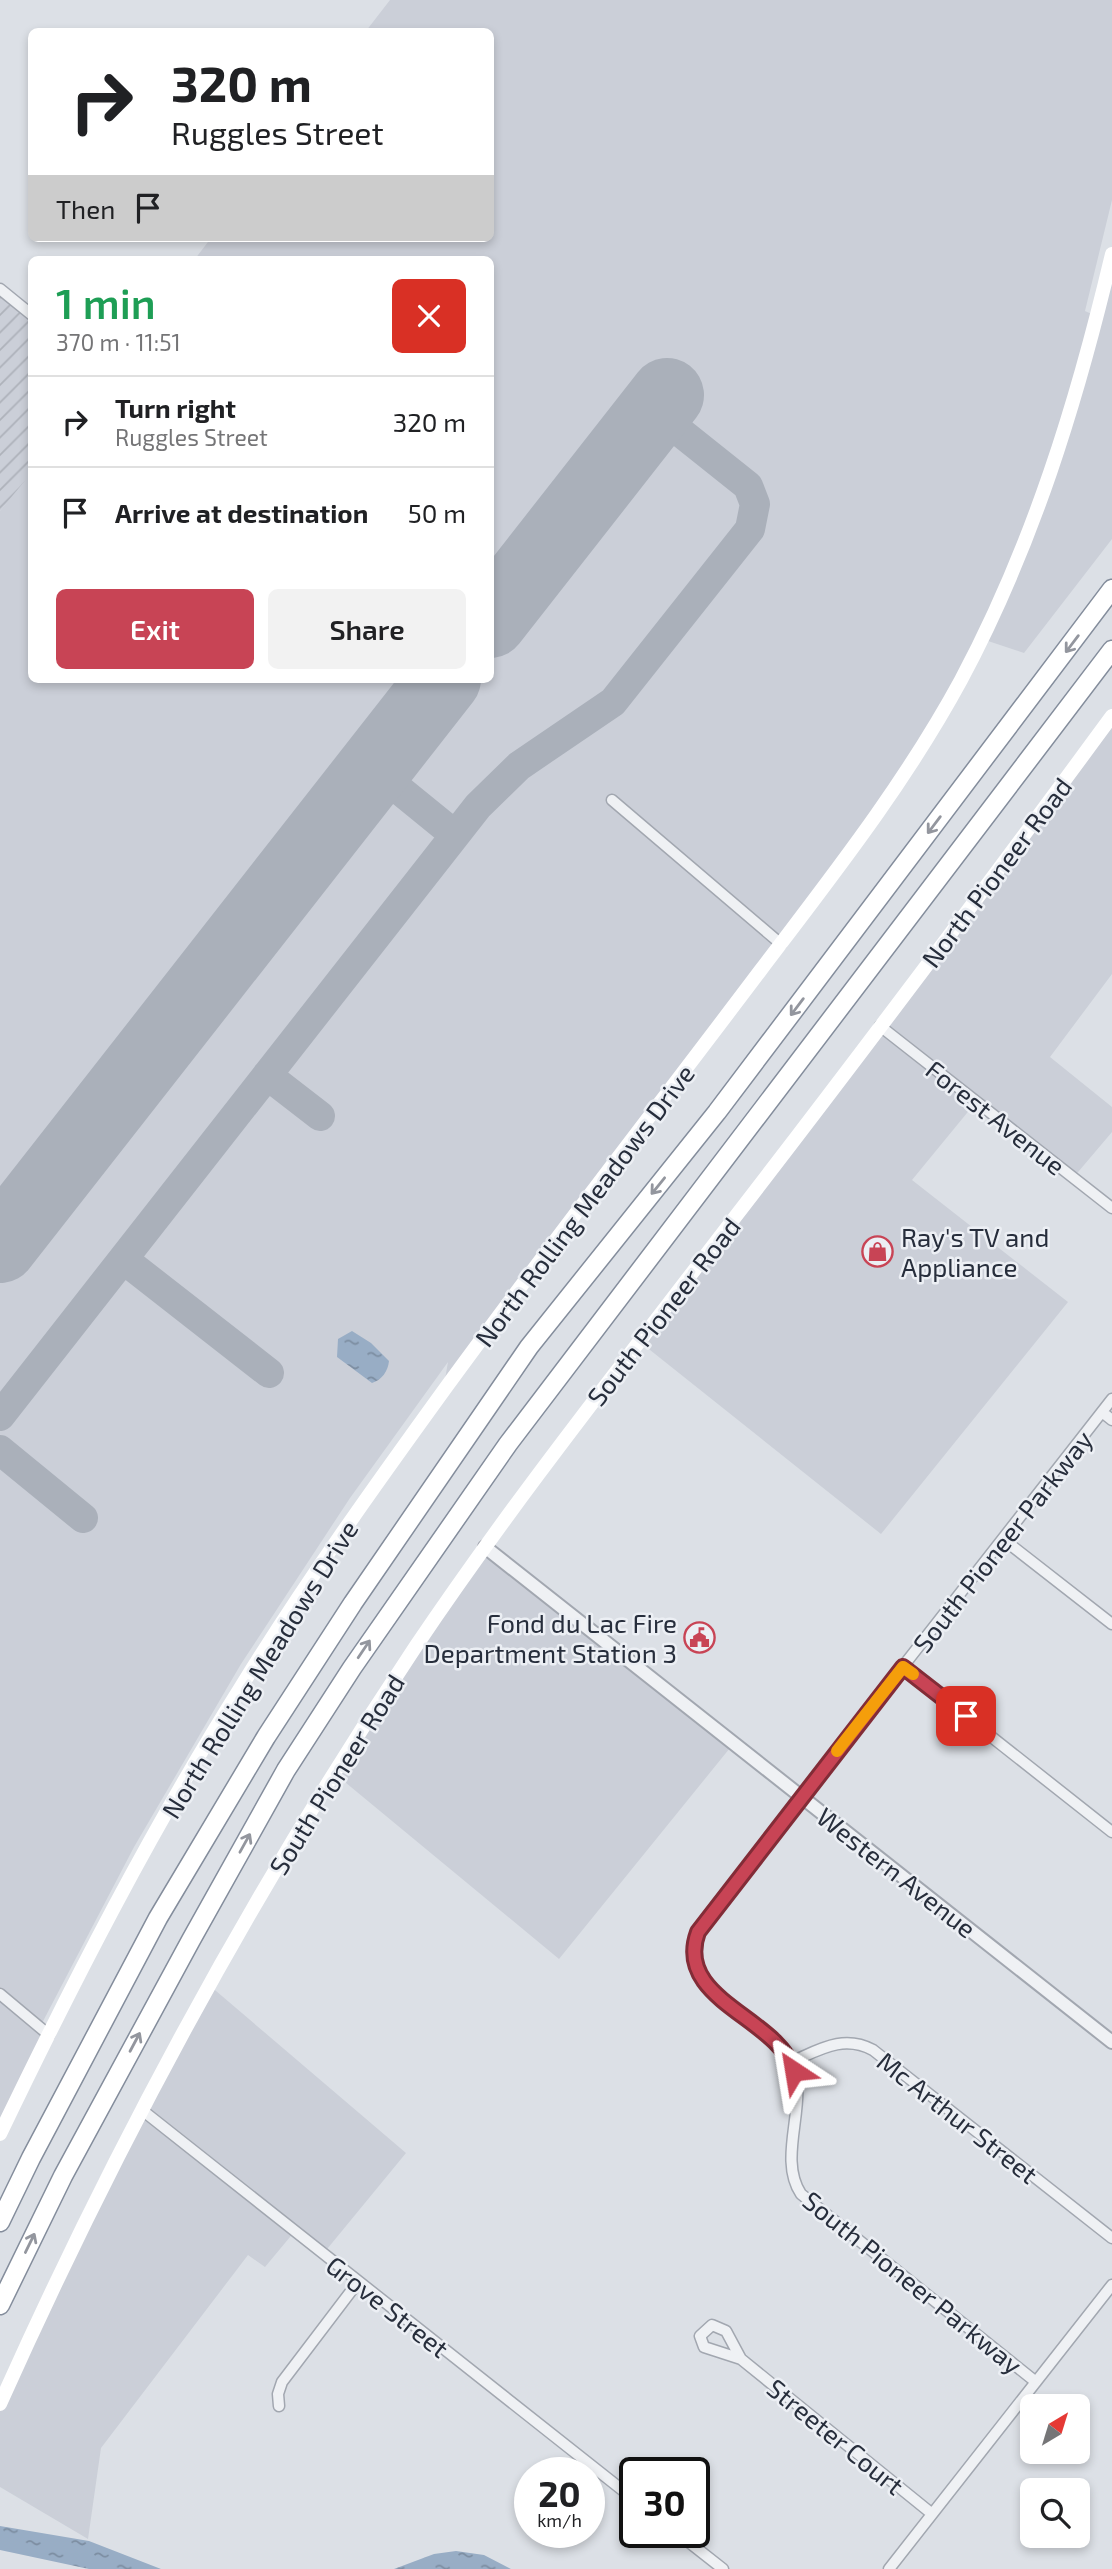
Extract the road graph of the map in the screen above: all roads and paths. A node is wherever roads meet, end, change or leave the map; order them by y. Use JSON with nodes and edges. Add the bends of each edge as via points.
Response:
{"nodes":[{"id":1,"x":1112,"y":254,"type":"edge"},
{"id":2,"x":0,"y":289,"type":"edge"},
{"id":3,"x":28,"y":312,"type":"edge"},
{"id":4,"x":1112,"y":589,"type":"edge"},
{"id":5,"x":1112,"y":650,"type":"edge"},
{"id":6,"x":1112,"y":716,"type":"edge"},
{"id":7,"x":612,"y":800,"type":"dead end"},
{"id":8,"x":781,"y":944,"type":"junction"},
{"id":9,"x":880,"y":1026,"type":"junction"},
{"id":10,"x":1112,"y":1208,"type":"edge"},
{"id":11,"x":1112,"y":1399,"type":"edge"},
{"id":12,"x":1102,"y":1412,"type":"junction"},
{"id":13,"x":1112,"y":1420,"type":"edge"},
{"id":14,"x":1003,"y":1539,"type":"junction"},
{"id":15,"x":485,"y":1547,"type":"junction"},
{"id":16,"x":1112,"y":1624,"type":"edge"},
{"id":17,"x":903,"y":1667,"type":"junction"},
{"id":18,"x":802,"y":1797,"type":"junction"},
{"id":19,"x":1112,"y":1832,"type":"edge"},
{"id":20,"x":0,"y":1994,"type":"edge"},
{"id":21,"x":49,"y":2035,"type":"junction"},
{"id":22,"x":1112,"y":2042,"type":"edge"},
{"id":23,"x":791,"y":2062,"type":"junction"},
{"id":24,"x":142,"y":2110,"type":"junction"},
{"id":25,"x":0,"y":2134,"type":"edge"},
{"id":26,"x":0,"y":2222,"type":"edge"},
{"id":27,"x":1112,"y":2238,"type":"edge"},
{"id":28,"x":358,"y":2282,"type":"junction"},
{"id":29,"x":1112,"y":2285,"type":"edge"},
{"id":30,"x":0,"y":2305,"type":"edge"},
{"id":31,"x":741,"y":2359,"type":"dead end"},
{"id":32,"x":1036,"y":2382,"type":"junction"},
{"id":33,"x":0,"y":2404,"type":"edge"},
{"id":34,"x":279,"y":2406,"type":"dead end"},
{"id":35,"x":619,"y":2487,"type":"edge"},
{"id":36,"x":931,"y":2513,"type":"junction"},
{"id":37,"x":696,"y":2548,"type":"edge"},
{"id":38,"x":723,"y":2569,"type":"edge"},
{"id":39,"x":888,"y":2569,"type":"edge"}],
"edges":[{"from":1,"to":8,"type":"main road","name":"North Rolling Meadows Drive","via":[[1059,450],[992,618],[948,704],[894,791]]},
{"from":2,"to":3,"type":"street"},
{"from":4,"to":26,"type":"highway","one_way":true,"via":[[717,1112],[529,1347],[353,1602],[251,1760],[165,1906]]},
{"from":30,"to":5,"type":"highway","one_way":true,"via":[[63,2176],[191,1940],[286,1770],[358,1658],[508,1444]]},
{"from":6,"to":9,"type":"main road","name":"North Pioneer Road"},
{"from":7,"to":8,"type":"street"},
{"from":8,"to":21,"type":"main road","name":"North Rolling Meadows Drive","via":[[455,1374],[322,1562],[184,1783]]},
{"from":9,"to":10,"type":"street","name":"Forest Avenue"},
{"from":9,"to":15,"type":"main road","name":"South Pioneer Road"},
{"from":11,"to":12,"type":"street","name":"South Pioneer Parkway"},
{"from":12,"to":13,"type":"street"},
{"from":12,"to":14,"type":"street","name":"South Pioneer Parkway"},
{"from":14,"to":16,"type":"street"},
{"from":14,"to":17,"type":"street","name":"South Pioneer Parkway"},
{"from":15,"to":18,"type":"street","name":"Western Avenue"},
{"from":15,"to":24,"type":"main road","name":"South Pioneer Road","via":[[298,1831]]},
{"from":17,"to":18,"type":"street","name":"South Pioneer Parkway"},
{"from":17,"to":19,"type":"street"},
{"from":18,"to":22,"type":"street","name":"Western Avenue"},
{"from":18,"to":23,"type":"street","name":"South Pioneer Parkway","via":[[701,1925],[694,1949],[697,1970],[707,1985],[781,2047]]},
{"from":20,"to":21,"type":"street"},
{"from":21,"to":25,"type":"main road","name":"North Rolling Meadows Drive"},
{"from":23,"to":27,"type":"street","name":"Mc Arthur Street","via":[[836,2043],[873,2050]]},
{"from":23,"to":32,"type":"street","name":"South Pioneer Parkway","via":[[796,2082],[792,2171],[799,2192]]},
{"from":24,"to":28,"type":"street","name":"Grove Street"},
{"from":24,"to":33,"type":"main road","name":"South Pioneer Road"},
{"from":28,"to":34,"type":"street","via":[[282,2382]]},
{"from":28,"to":35,"type":"street","name":"Grove Street"},
{"from":29,"to":32,"type":"street"},
{"from":31,"to":36,"type":"street","name":"Streeter Court"},
{"from":32,"to":36,"type":"street"},
{"from":36,"to":39,"type":"street"},
{"from":37,"to":38,"type":"street"}]}
